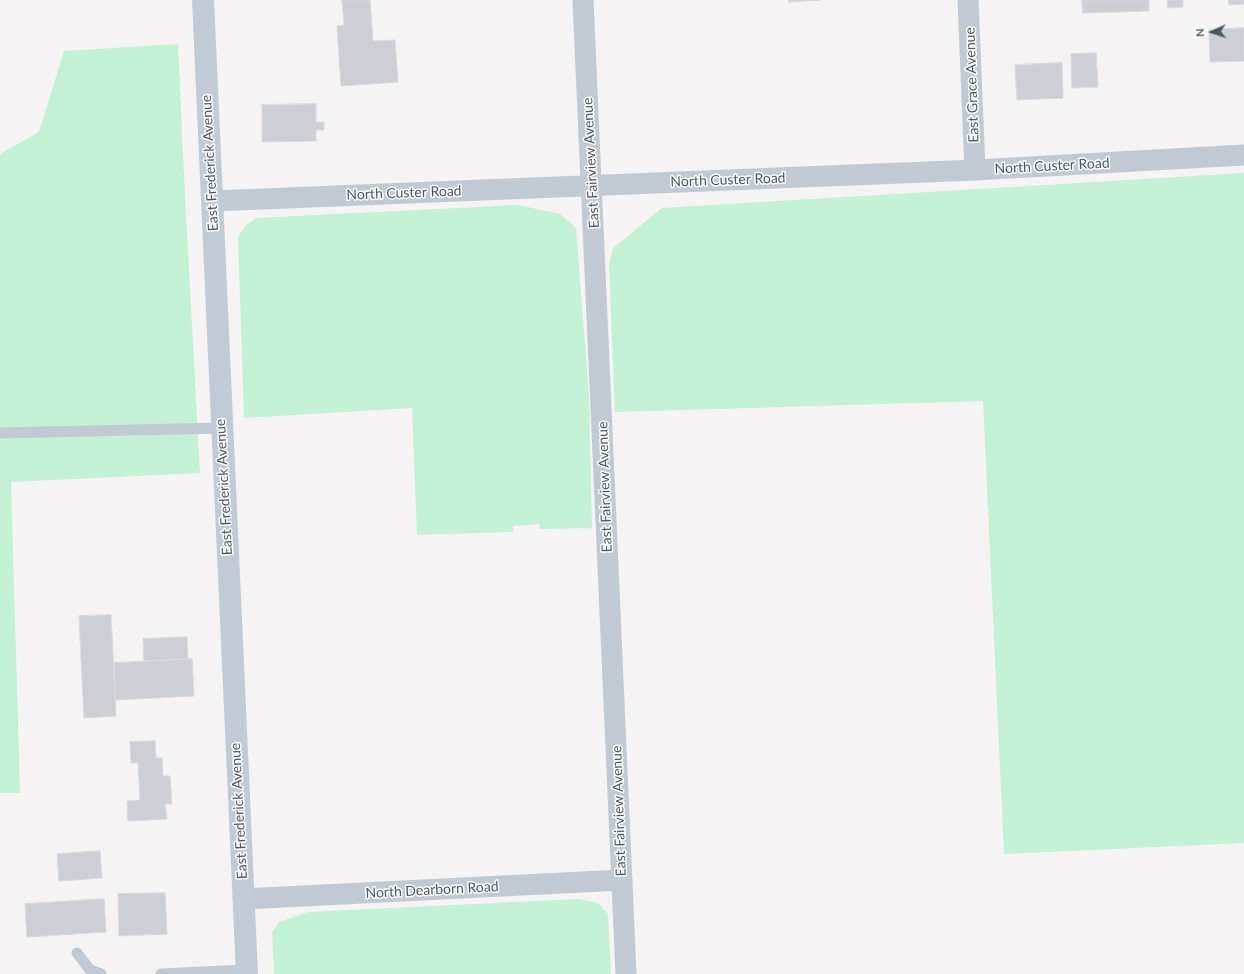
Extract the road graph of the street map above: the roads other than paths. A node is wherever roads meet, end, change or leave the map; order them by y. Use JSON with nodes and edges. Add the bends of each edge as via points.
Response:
{"nodes":[{"id":1,"x":203,"y":0,"type":"edge"},
{"id":2,"x":583,"y":0,"type":"edge"},
{"id":3,"x":968,"y":0,"type":"edge"},
{"id":4,"x":1244,"y":155,"type":"edge"},
{"id":5,"x":975,"y":170,"type":"junction"},
{"id":6,"x":592,"y":186,"type":"junction"},
{"id":7,"x":212,"y":201,"type":"junction"},
{"id":8,"x":222,"y":428,"type":"junction"},
{"id":9,"x":0,"y":433,"type":"edge"},
{"id":10,"x":622,"y":880,"type":"junction"},
{"id":11,"x":243,"y":899,"type":"junction"},
{"id":12,"x":77,"y":953,"type":"dead end"},
{"id":13,"x":246,"y":972,"type":"edge"},
{"id":14,"x":101,"y":974,"type":"edge"},
{"id":15,"x":160,"y":974,"type":"edge"},
{"id":16,"x":626,"y":974,"type":"edge"}],
"edges":[{"from":1,"to":7,"type":"main road","name":"East Frederick Avenue"},
{"from":2,"to":6,"type":"street","name":"East Fairview Avenue"},
{"from":3,"to":5,"type":"street","name":"East Grace Avenue"},
{"from":4,"to":5,"type":"street","name":"North Custer Road"},
{"from":5,"to":6,"type":"street","name":"North Custer Road"},
{"from":6,"to":7,"type":"street","name":"North Custer Road"},
{"from":6,"to":10,"type":"street","name":"East Fairview Avenue"},
{"from":7,"to":8,"type":"main road","name":"East Frederick Avenue"},
{"from":8,"to":9,"type":"lane"},
{"from":8,"to":11,"type":"main road","name":"East Frederick Avenue"},
{"from":10,"to":11,"type":"street","name":"North Dearborn Road"},
{"from":10,"to":16,"type":"street","name":"East Fairview Avenue"},
{"from":11,"to":13,"type":"main road","name":"East Frederick Avenue"},
{"from":12,"to":14,"type":"lane","via":[[90,970]]},
{"from":13,"to":15,"type":"lane"}]}
